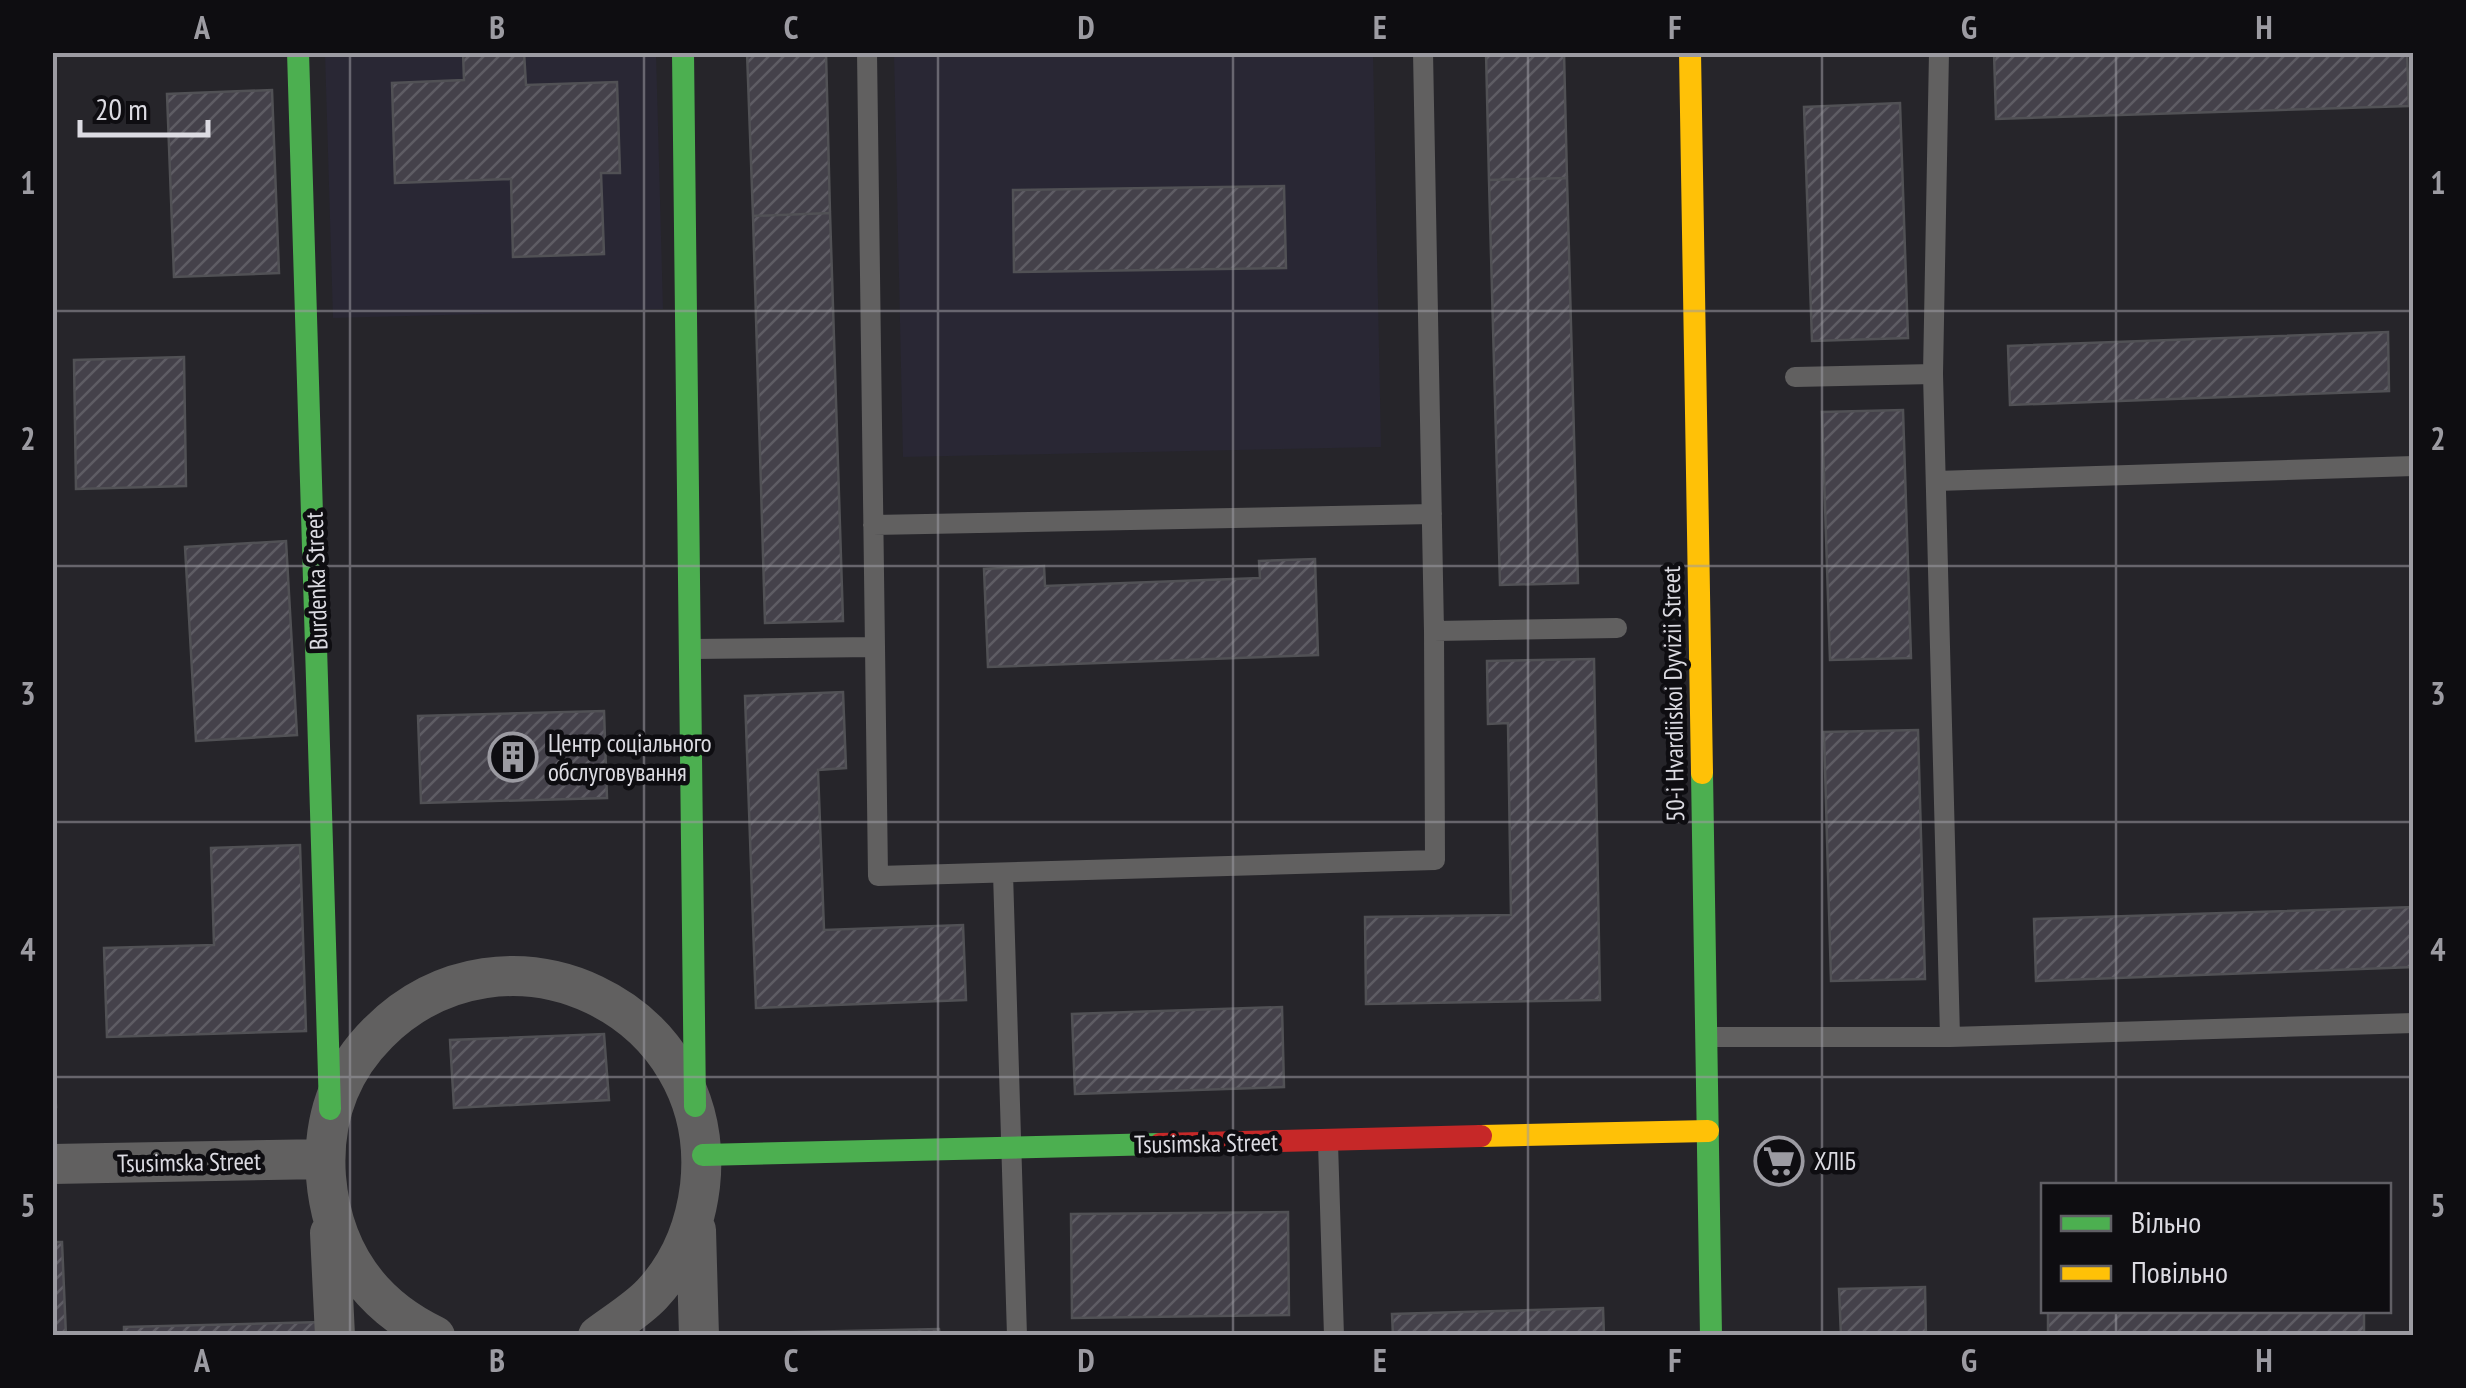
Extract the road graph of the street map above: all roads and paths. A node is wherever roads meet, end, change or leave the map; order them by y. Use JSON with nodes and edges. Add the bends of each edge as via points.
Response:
{"nodes":[{"id":1,"x":298,"y":52,"type":"edge"},
{"id":2,"x":682,"y":52,"type":"edge"},
{"id":3,"x":867,"y":52,"type":"edge"},
{"id":4,"x":1423,"y":52,"type":"edge"},
{"id":5,"x":1690,"y":52,"type":"edge"},
{"id":6,"x":1939,"y":52,"type":"edge"},
{"id":7,"x":1933,"y":374,"type":"junction"},
{"id":8,"x":1795,"y":377,"type":"dead end"},
{"id":9,"x":2414,"y":466,"type":"edge"},
{"id":10,"x":1936,"y":481,"type":"junction"},
{"id":11,"x":1432,"y":514,"type":"junction"},
{"id":12,"x":873,"y":525,"type":"junction"},
{"id":13,"x":1617,"y":628,"type":"dead end"},
{"id":14,"x":1434,"y":631,"type":"junction"},
{"id":15,"x":875,"y":647,"type":"junction"},
{"id":16,"x":689,"y":650,"type":"junction"},
{"id":17,"x":1003,"y":873,"type":"junction"},
{"id":18,"x":2414,"y":1024,"type":"edge"},
{"id":19,"x":1707,"y":1037,"type":"junction"},
{"id":20,"x":1950,"y":1037,"type":"junction"},
{"id":21,"x":694,"y":1106,"type":"junction"},
{"id":22,"x":330,"y":1109,"type":"junction"},
{"id":23,"x":1708,"y":1131,"type":"junction"},
{"id":24,"x":1328,"y":1140,"type":"junction"},
{"id":25,"x":1009,"y":1147,"type":"junction"},
{"id":26,"x":703,"y":1155,"type":"junction"},
{"id":27,"x":324,"y":1159,"type":"junction"},
{"id":28,"x":52,"y":1164,"type":"edge"},
{"id":29,"x":329,"y":1214,"type":"junction"},
{"id":30,"x":696,"y":1218,"type":"junction"},
{"id":31,"x":335,"y":1336,"type":"edge"},
{"id":32,"x":435,"y":1336,"type":"edge"},
{"id":33,"x":598,"y":1336,"type":"edge"},
{"id":34,"x":699,"y":1336,"type":"edge"},
{"id":35,"x":1017,"y":1336,"type":"edge"},
{"id":36,"x":1334,"y":1336,"type":"edge"},
{"id":37,"x":1712,"y":1336,"type":"edge"}],
"edges":[{"from":1,"to":22,"type":"street","name":"Burdenka Street"},
{"from":2,"to":16,"type":"street"},
{"from":3,"to":12,"type":"lane"},
{"from":4,"to":11,"type":"lane"},
{"from":5,"to":19,"type":"street","name":"50-i Hvardiiskoi Dyvizii Street"},
{"from":6,"to":7,"type":"lane"},
{"from":7,"to":8,"type":"lane"},
{"from":7,"to":10,"type":"lane"},
{"from":9,"to":10,"type":"lane"},
{"from":10,"to":20,"type":"lane"},
{"from":11,"to":12,"type":"lane"},
{"from":11,"to":14,"type":"lane"},
{"from":12,"to":15,"type":"lane"},
{"from":13,"to":14,"type":"lane"},
{"from":14,"to":17,"type":"lane","via":[[1435,860]]},
{"from":15,"to":16,"type":"lane"},
{"from":15,"to":17,"type":"lane","via":[[878,876]]},
{"from":16,"to":21,"type":"street"},
{"from":17,"to":25,"type":"lane"},
{"from":18,"to":20,"type":"lane"},
{"from":19,"to":20,"type":"lane"},
{"from":19,"to":23,"type":"street","name":"50-i Hvardiiskoi Dyvizii Street"},
{"from":21,"to":22,"type":"street","via":[[655,1038],[616,1004],[555,979],[515,974],[469,980],[398,1013],[360,1050]]},
{"from":21,"to":26,"type":"street"},
{"from":22,"to":27,"type":"street"},
{"from":23,"to":24,"type":"street","name":"Tsusimska Street"},
{"from":23,"to":37,"type":"street","name":"50-i Hvardiiskoi Dyvizii Street"},
{"from":24,"to":25,"type":"street","name":"Tsusimska Street"},
{"from":24,"to":36,"type":"lane"},
{"from":25,"to":26,"type":"street","name":"Tsusimska Street"},
{"from":25,"to":35,"type":"lane"},
{"from":26,"to":30,"type":"street"},
{"from":27,"to":28,"type":"street","name":"Tsusimska Street"},
{"from":27,"to":29,"type":"street"},
{"from":29,"to":31,"type":"street"},
{"from":29,"to":32,"type":"street","via":[[368,1289],[402,1320]]},
{"from":30,"to":33,"type":"street","via":[[678,1260],[651,1296]]},
{"from":30,"to":34,"type":"street"}]}
